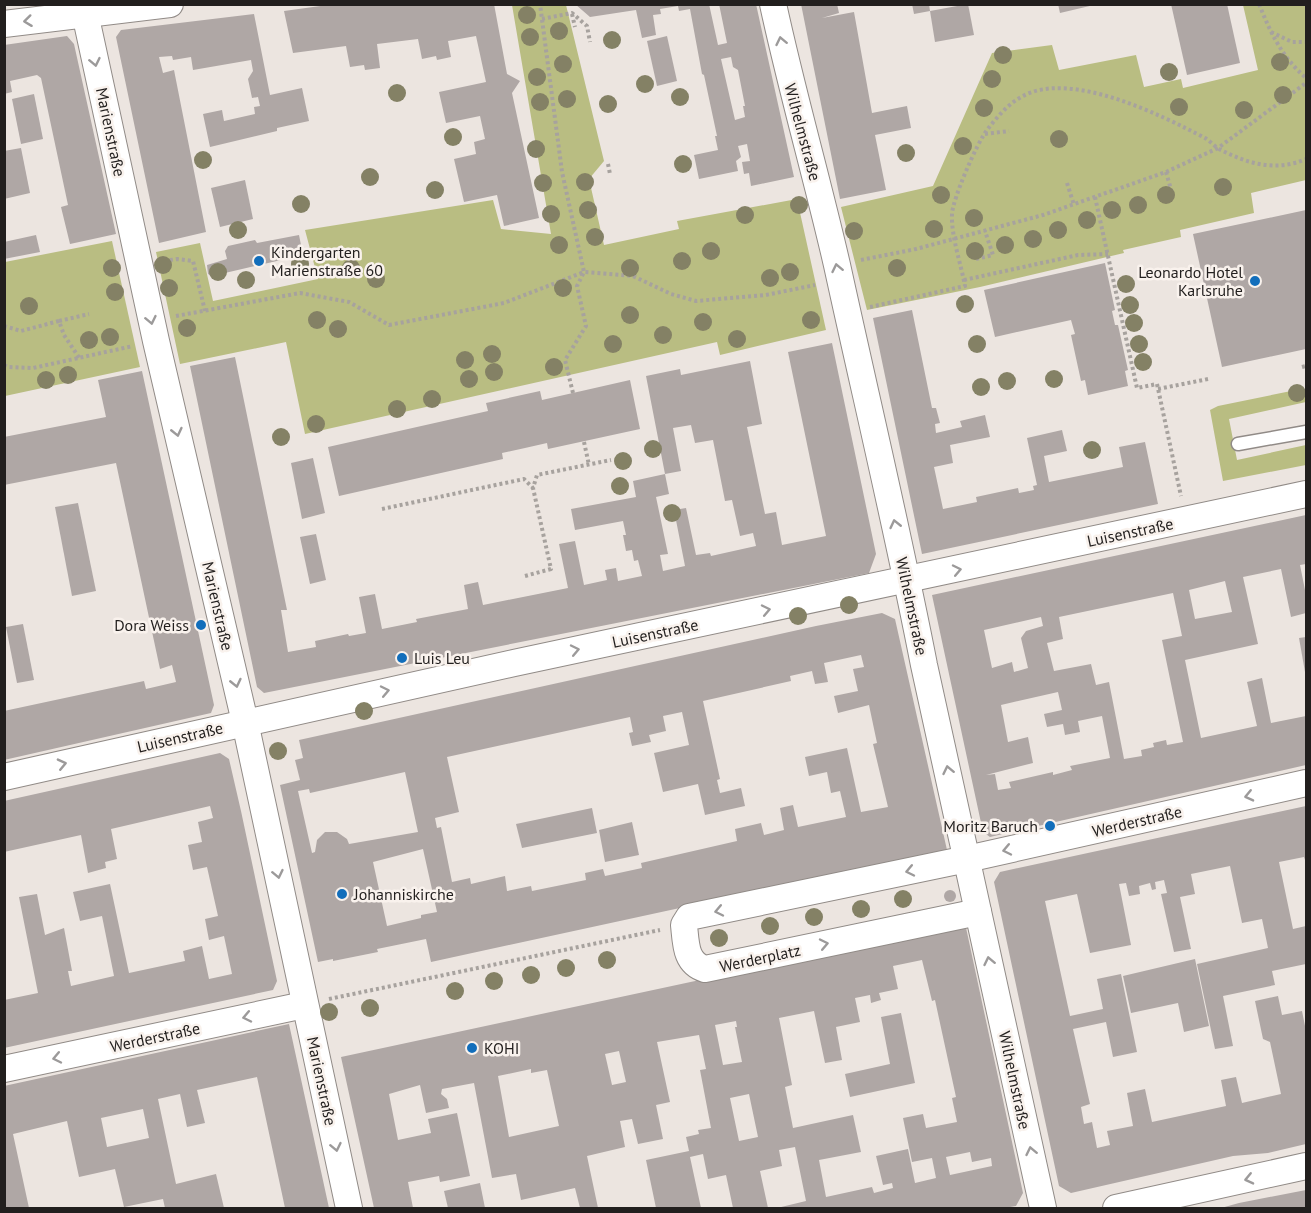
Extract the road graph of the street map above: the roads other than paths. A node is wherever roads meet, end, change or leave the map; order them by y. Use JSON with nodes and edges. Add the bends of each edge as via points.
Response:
{"nodes":[{"id":1,"x":170,"y":4,"type":"edge"},
{"id":2,"x":773,"y":4,"type":"edge"},
{"id":3,"x":84,"y":10,"type":"edge"},
{"id":4,"x":4,"y":24,"type":"edge"},
{"id":5,"x":1306,"y":432,"type":"edge"},
{"id":6,"x":1238,"y":444,"type":"dead end"},
{"id":7,"x":1306,"y":494,"type":"edge"},
{"id":8,"x":908,"y":580,"type":"junction"},
{"id":9,"x":245,"y":722,"type":"junction"},
{"id":10,"x":4,"y":777,"type":"edge"},
{"id":11,"x":1306,"y":783,"type":"edge"},
{"id":12,"x":967,"y":858,"type":"junction"},
{"id":13,"x":978,"y":912,"type":"junction"},
{"id":14,"x":304,"y":1005,"type":"junction"},
{"id":15,"x":4,"y":1069,"type":"edge"},
{"id":16,"x":1306,"y":1166,"type":"edge"},
{"id":17,"x":349,"y":1209,"type":"edge"},
{"id":18,"x":1043,"y":1209,"type":"edge"},
{"id":19,"x":1116,"y":1209,"type":"edge"}],
"edges":[{"from":1,"to":3,"type":"street"},
{"from":8,"to":2,"type":"street","name":"Wilhelmstraße","one_way":true},
{"from":3,"to":4,"type":"street","one_way":true},
{"from":3,"to":9,"type":"street","name":"Marienstraße","one_way":true},
{"from":5,"to":6,"type":"lane"},
{"from":8,"to":7,"type":"street","name":"Luisenstraße","one_way":true},
{"from":9,"to":8,"type":"street","name":"Luisenstraße","one_way":true},
{"from":12,"to":8,"type":"street","name":"Wilhelmstraße","one_way":true},
{"from":10,"to":9,"type":"street","name":"Luisenstraße","one_way":true},
{"from":9,"to":14,"type":"street","name":"Marienstraße","one_way":true},
{"from":11,"to":12,"type":"street","name":"Werderstraße","one_way":true},
{"from":12,"to":13,"type":"street","name":"Wilhelmstraße"},
{"from":12,"to":13,"type":"street","name":"Werderplatz","one_way":true,"via":[[689,917],[684,925],[690,958],[695,966],[705,969]]},
{"from":18,"to":13,"type":"street","name":"Wilhelmstraße","one_way":true},
{"from":14,"to":15,"type":"street","name":"Werderstraße","one_way":true},
{"from":14,"to":17,"type":"street","name":"Marienstraße","one_way":true},
{"from":16,"to":19,"type":"street","one_way":true}]}
